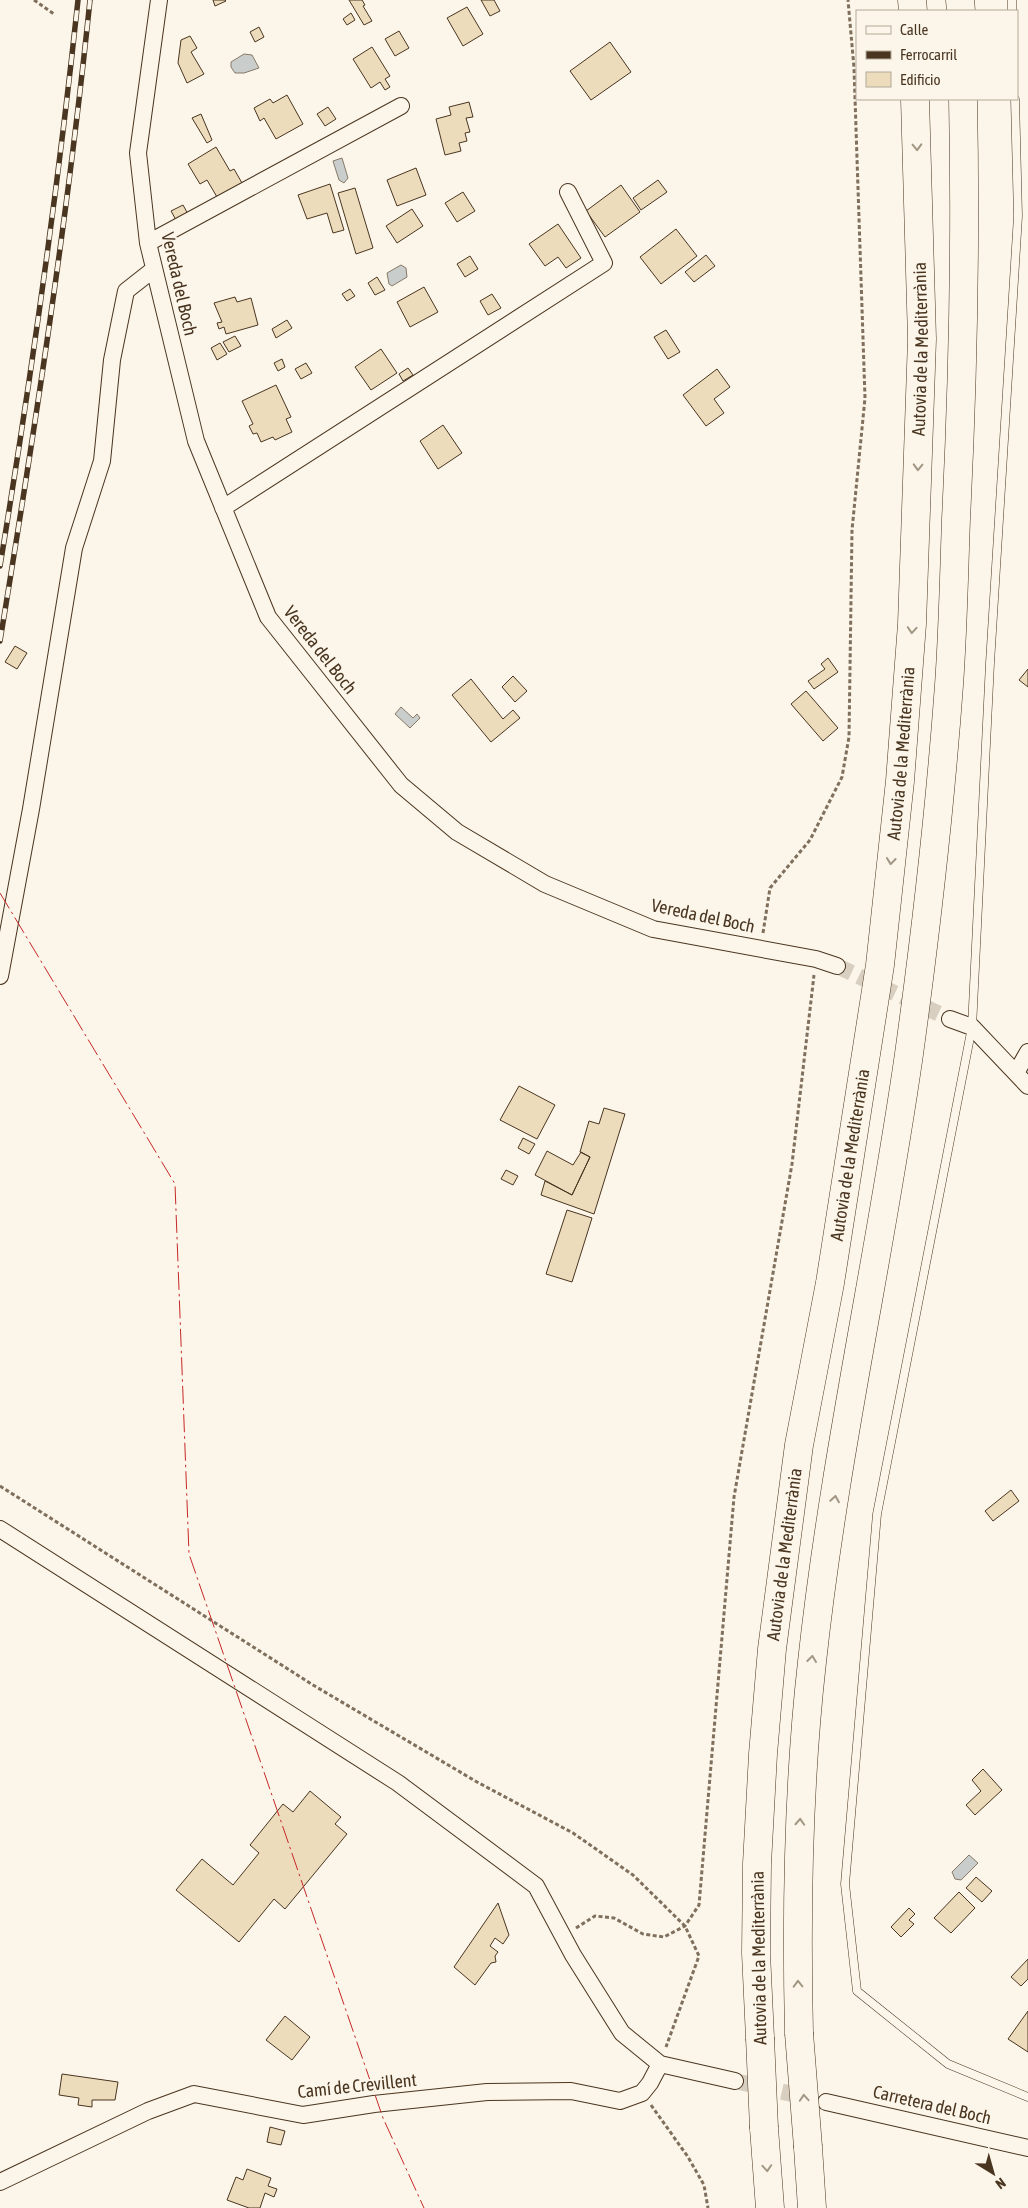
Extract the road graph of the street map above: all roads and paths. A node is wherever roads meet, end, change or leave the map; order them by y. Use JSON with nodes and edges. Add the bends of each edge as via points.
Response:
{"nodes":[{"id":1,"x":34,"y":0,"type":"edge"},
{"id":2,"x":159,"y":0,"type":"edge"},
{"id":3,"x":848,"y":0,"type":"edge"},
{"id":4,"x":54,"y":14,"type":"dead end"},
{"id":5,"x":915,"y":100,"type":"edge"},
{"id":6,"x":963,"y":100,"type":"edge"},
{"id":7,"x":1014,"y":100,"type":"edge"},
{"id":8,"x":401,"y":106,"type":"dead end"},
{"id":9,"x":568,"y":192,"type":"dead end"},
{"id":10,"x":148,"y":243,"type":"junction"},
{"id":11,"x":154,"y":269,"type":"junction"},
{"id":12,"x":223,"y":508,"type":"junction"},
{"id":13,"x":761,"y":949,"type":"junction"},
{"id":14,"x":816,"y":959,"type":"junction"},
{"id":15,"x":837,"y":966,"type":"tunnel mouth"},
{"id":16,"x":0,"y":976,"type":"edge"},
{"id":17,"x":950,"y":1019,"type":"tunnel mouth"},
{"id":18,"x":972,"y":1027,"type":"junction"},
{"id":19,"x":1028,"y":1052,"type":"edge"},
{"id":20,"x":1016,"y":1073,"type":"junction"},
{"id":21,"x":1028,"y":1086,"type":"edge"},
{"id":22,"x":0,"y":1486,"type":"edge"},
{"id":23,"x":0,"y":1529,"type":"edge"},
{"id":24,"x":685,"y":1926,"type":"junction"},
{"id":25,"x":564,"y":1937,"type":"junction"},
{"id":26,"x":660,"y":2064,"type":"junction"},
{"id":27,"x":735,"y":2081,"type":"tunnel mouth"},
{"id":28,"x":642,"y":2093,"type":"junction"},
{"id":29,"x":1028,"y":2097,"type":"edge"},
{"id":30,"x":826,"y":2102,"type":"tunnel mouth"},
{"id":31,"x":1028,"y":2148,"type":"edge"},
{"id":32,"x":0,"y":2182,"type":"edge"},
{"id":33,"x":708,"y":2208,"type":"edge"},
{"id":34,"x":770,"y":2208,"type":"edge"},
{"id":35,"x":812,"y":2208,"type":"edge"}],
"edges":[{"from":1,"to":4,"type":"path"},
{"from":2,"to":10,"type":"street","name":"Vereda del Boch","via":[[138,153]]},
{"from":3,"to":13,"type":"path","via":[[854,68],[865,398],[852,530],[849,737],[842,777],[810,840],[770,888]]},
{"from":5,"to":34,"type":"highway","name":"Autovia de la Mediterrània","one_way":true,"bridge":true,"via":[[922,339],[912,624],[903,752],[880,965],[830,1283],[799,1445],[772,1648],[762,1754],[756,1953]]},
{"from":35,"to":6,"type":"highway","one_way":true,"bridge":true,"via":[[799,2033],[798,1870],[812,1664],[854,1378],[909,1055],[936,842],[949,689],[962,389],[965,259]]},
{"from":7,"to":18,"type":"lane","via":[[1018,216],[990,663]]},
{"from":8,"to":10,"type":"street"},
{"from":9,"to":12,"type":"street","via":[[604,263]]},
{"from":10,"to":11,"type":"street","name":"Vereda del Boch"},
{"from":11,"to":12,"type":"street","name":"Vereda del Boch","via":[[196,441]]},
{"from":11,"to":16,"type":"street","via":[[126,291],[112,360],[102,461],[74,548]]},
{"from":12,"to":13,"type":"street","name":"Vereda del Boch","via":[[268,617],[401,785],[456,832],[545,884],[652,929]]},
{"from":13,"to":14,"type":"street","name":"Vereda del Boch"},
{"from":14,"to":15,"type":"street","name":"Vereda del Boch"},
{"from":14,"to":24,"type":"path","via":[[792,1164],[734,1496],[699,1905]]},
{"from":17,"to":18,"type":"street"},
{"from":18,"to":20,"type":"street"},
{"from":18,"to":29,"type":"lane","via":[[877,1514],[845,1884],[856,1991],[948,2064]]},
{"from":19,"to":20,"type":"street"},
{"from":20,"to":21,"type":"street"},
{"from":22,"to":24,"type":"path","via":[[314,1685],[477,1782],[573,1833],[633,1875]]},
{"from":23,"to":25,"type":"street","via":[[398,1782],[536,1886]]},
{"from":24,"to":25,"type":"path","via":[[664,1937],[643,1934],[614,1918],[595,1916]]},
{"from":24,"to":26,"type":"path","via":[[699,1956]]},
{"from":25,"to":26,"type":"street","via":[[622,2032]]},
{"from":26,"to":27,"type":"street"},
{"from":26,"to":28,"type":"street"},
{"from":28,"to":32,"type":"street","name":"Camí de Crevillent","via":[[620,2100],[571,2091],[487,2092],[303,2115],[194,2094],[148,2111]]},
{"from":28,"to":33,"type":"path","via":[[688,2157],[704,2185]]},
{"from":30,"to":31,"type":"street","name":"Carretera del Boch"}]}
